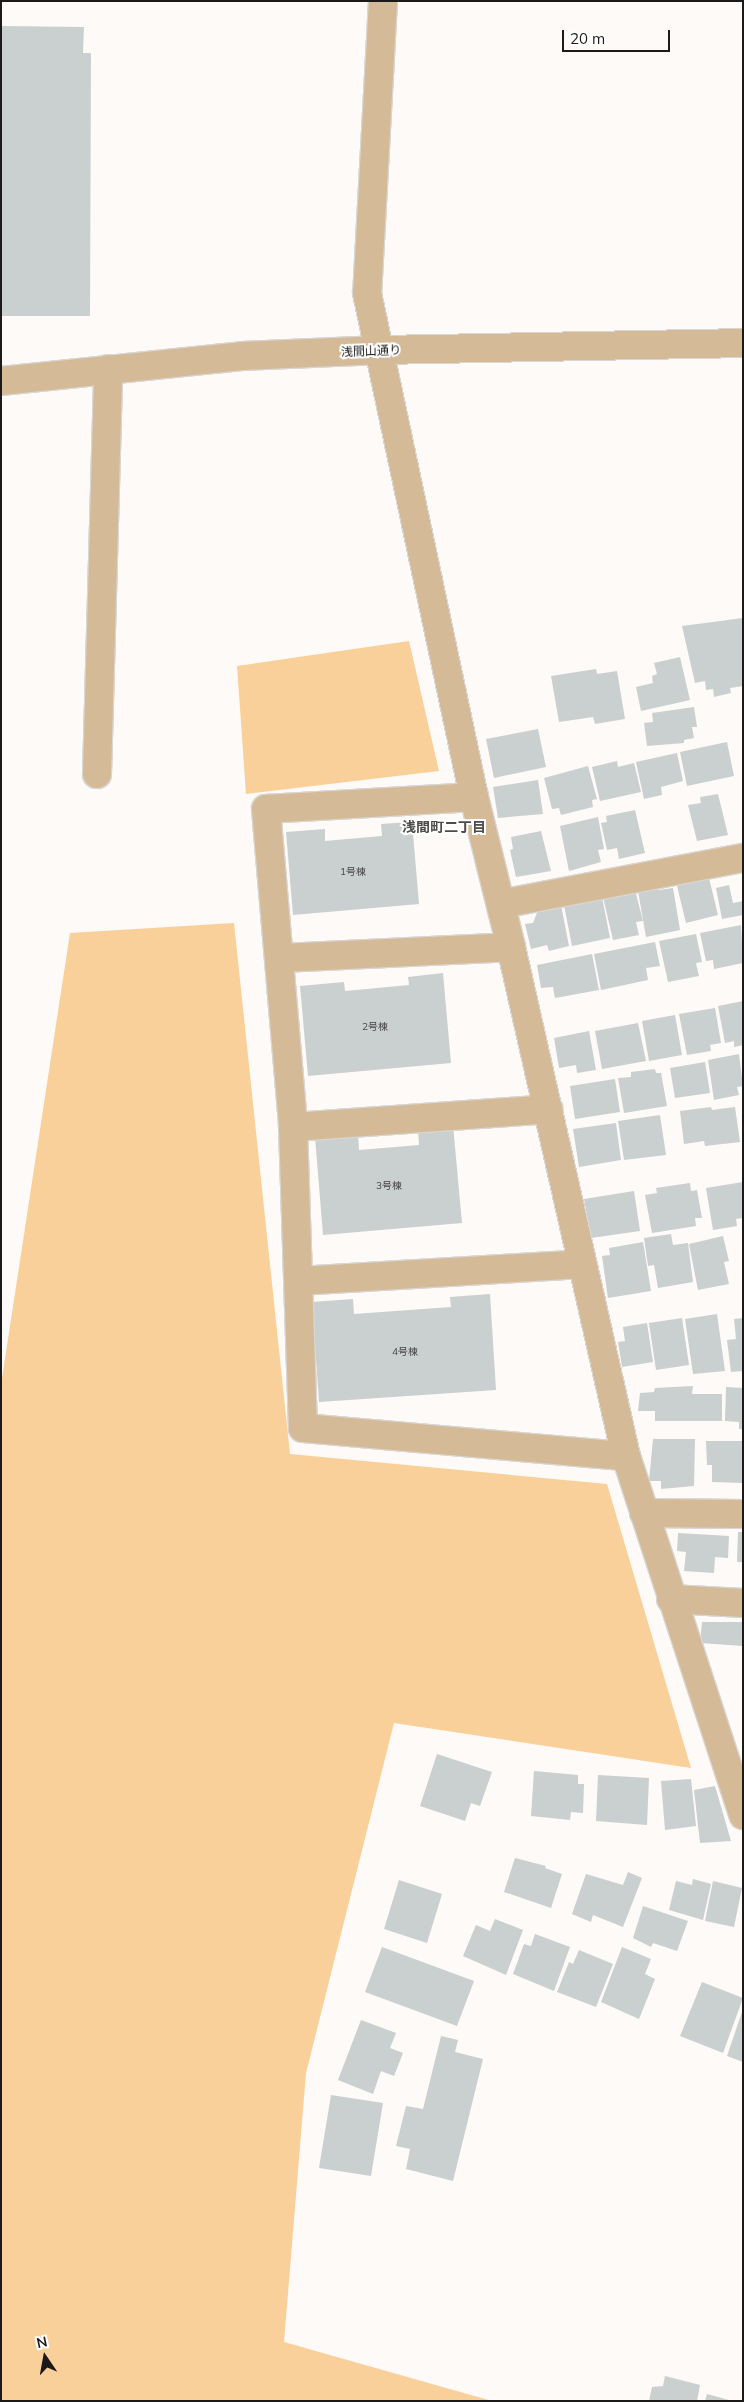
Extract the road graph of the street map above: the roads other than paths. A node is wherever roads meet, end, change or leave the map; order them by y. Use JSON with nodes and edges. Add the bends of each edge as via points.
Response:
{"nodes":[{"id":1,"x":383,"y":1,"type":"edge"},
{"id":2,"x":743,"y":343,"type":"edge"},
{"id":3,"x":382,"y":350,"type":"junction"},
{"id":4,"x":108,"y":369,"type":"junction"},
{"id":5,"x":1,"y":381,"type":"edge"},
{"id":6,"x":97,"y":774,"type":"dead end"},
{"id":7,"x":474,"y":797,"type":"junction"},
{"id":8,"x":743,"y":858,"type":"edge"},
{"id":9,"x":501,"y":904,"type":"junction"},
{"id":10,"x":511,"y":947,"type":"junction"},
{"id":11,"x":280,"y":958,"type":"junction"},
{"id":12,"x":548,"y":1109,"type":"junction"},
{"id":13,"x":292,"y":1127,"type":"junction"},
{"id":14,"x":581,"y":1264,"type":"junction"},
{"id":15,"x":299,"y":1281,"type":"junction"},
{"id":16,"x":626,"y":1456,"type":"junction"},
{"id":17,"x":644,"y":1513,"type":"junction"},
{"id":18,"x":743,"y":1514,"type":"edge"},
{"id":19,"x":671,"y":1599,"type":"junction"},
{"id":20,"x":743,"y":1603,"type":"edge"},
{"id":21,"x":743,"y":1815,"type":"edge"}],
"edges":[{"from":1,"to":3,"type":"street","via":[[367,293]]},
{"from":2,"to":3,"type":"street","name":"浅間山通り"},
{"from":3,"to":4,"type":"street","name":"浅間山通り","via":[[242,356]]},
{"from":3,"to":7,"type":"street"},
{"from":4,"to":5,"type":"street","name":"浅間山通り"},
{"from":4,"to":6,"type":"street"},
{"from":7,"to":9,"type":"street"},
{"from":7,"to":11,"type":"street","via":[[266,809]]},
{"from":8,"to":9,"type":"street"},
{"from":9,"to":10,"type":"street"},
{"from":10,"to":11,"type":"street"},
{"from":10,"to":12,"type":"street"},
{"from":11,"to":13,"type":"street"},
{"from":12,"to":13,"type":"street"},
{"from":12,"to":14,"type":"street"},
{"from":13,"to":15,"type":"street"},
{"from":14,"to":15,"type":"street"},
{"from":14,"to":16,"type":"street"},
{"from":15,"to":16,"type":"street","via":[[303,1428]]},
{"from":16,"to":17,"type":"street"},
{"from":17,"to":18,"type":"street"},
{"from":17,"to":19,"type":"street"},
{"from":19,"to":20,"type":"street"},
{"from":19,"to":21,"type":"street"}]}
